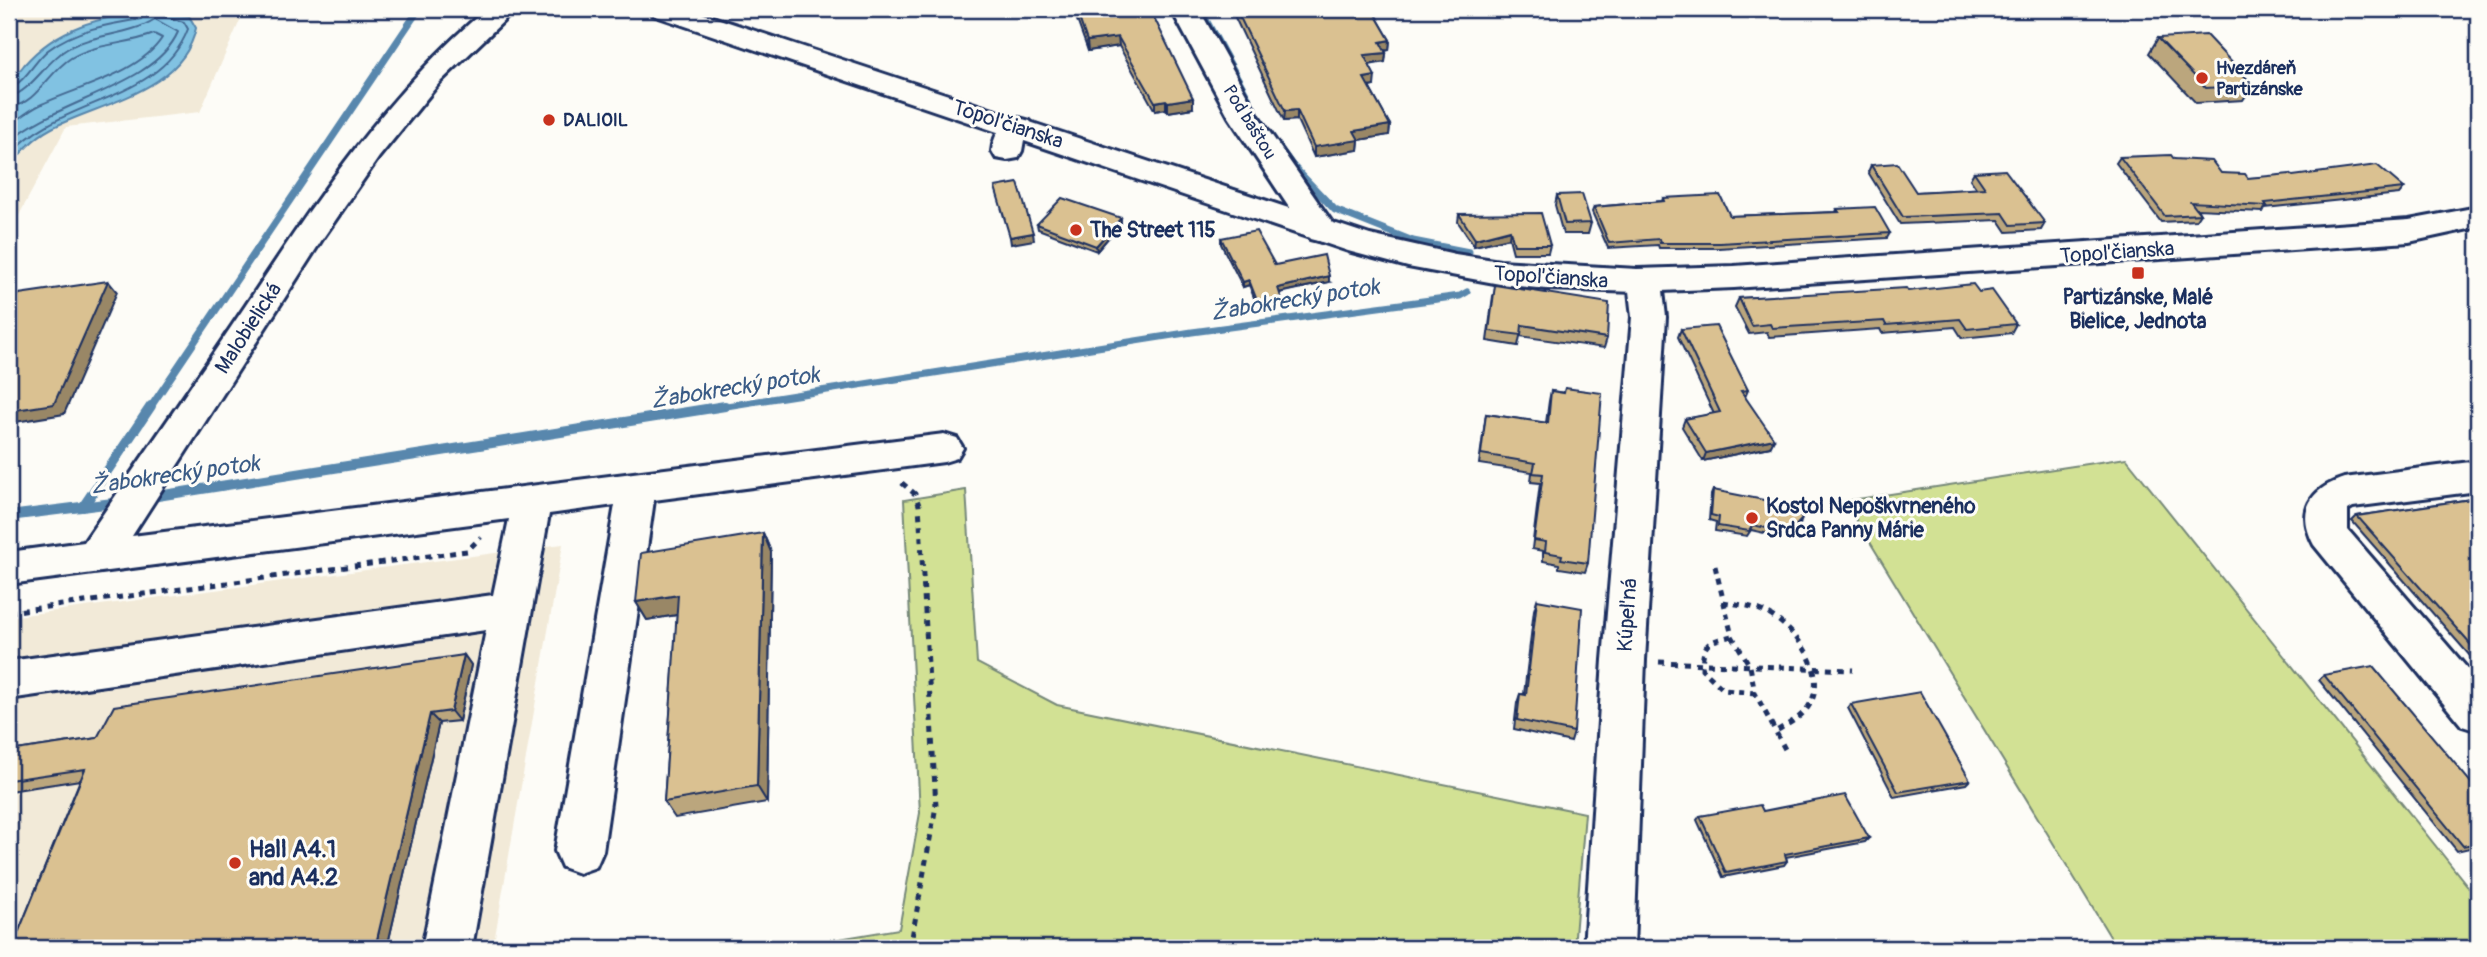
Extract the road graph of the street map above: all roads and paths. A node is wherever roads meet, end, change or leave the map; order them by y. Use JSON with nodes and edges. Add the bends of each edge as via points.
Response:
{"nodes":[{"id":1,"x":496,"y":9,"type":"edge"},
{"id":2,"x":663,"y":9,"type":"edge"},
{"id":3,"x":1185,"y":9,"type":"edge"},
{"id":4,"x":2478,"y":217,"type":"edge"},
{"id":5,"x":1322,"y":231,"type":"junction"},
{"id":6,"x":1646,"y":282,"type":"junction"},
{"id":7,"x":944,"y":448,"type":"dead end"},
{"id":8,"x":2478,"y":476,"type":"edge"},
{"id":9,"x":894,"y":480,"type":"dead end"},
{"id":10,"x":635,"y":488,"type":"junction"},
{"id":11,"x":532,"y":500,"type":"junction"},
{"id":12,"x":487,"y":532,"type":"dead end"},
{"id":13,"x":97,"y":556,"type":"junction"},
{"id":14,"x":1715,"y":566,"type":"dead end"},
{"id":15,"x":9,"y":568,"type":"edge"},
{"id":16,"x":1723,"y":602,"type":"junction"},
{"id":17,"x":513,"y":609,"type":"junction"},
{"id":18,"x":9,"y":612,"type":"edge"},
{"id":19,"x":1732,"y":636,"type":"junction"},
{"id":20,"x":1624,"y":660,"type":"junction"},
{"id":21,"x":1701,"y":663,"type":"junction"},
{"id":22,"x":1750,"y":666,"type":"junction"},
{"id":23,"x":1814,"y":668,"type":"junction"},
{"id":24,"x":1853,"y":670,"type":"dead end"},
{"id":25,"x":9,"y":680,"type":"edge"},
{"id":26,"x":1755,"y":693,"type":"junction"},
{"id":27,"x":2478,"y":712,"type":"edge"},
{"id":28,"x":1776,"y":732,"type":"junction"},
{"id":29,"x":1787,"y":753,"type":"dead end"},
{"id":30,"x":579,"y":851,"type":"dead end"},
{"id":31,"x":447,"y":948,"type":"edge"},
{"id":32,"x":910,"y":948,"type":"edge"},
{"id":33,"x":1609,"y":948,"type":"edge"}],
"edges":[{"from":1,"to":13,"type":"main road","name":"Malobielická","via":[[403,103],[330,202]]},
{"from":2,"to":5,"type":"main road","name":"Topoľčianska","via":[[1013,139]]},
{"from":3,"to":5,"type":"main road","name":"Pod baštou","via":[[1244,117]]},
{"from":4,"to":6,"type":"main road","name":"Topoľčianska","via":[[2409,231]]},
{"from":5,"to":6,"type":"main road","name":"Topoľčianska","via":[[1469,270]]},
{"from":6,"to":20,"type":"main road","name":"Kúpeľná","via":[[1650,317]]},
{"from":7,"to":10,"type":"main road"},
{"from":8,"to":27,"type":"main road","via":[[2344,493],[2328,503],[2328,534]]},
{"from":9,"to":32,"type":"path","via":[[915,494],[919,505],[936,806]]},
{"from":10,"to":11,"type":"main road"},
{"from":10,"to":30,"type":"main road"},
{"from":11,"to":13,"type":"main road"},
{"from":11,"to":17,"type":"main road"},
{"from":12,"to":18,"type":"path","via":[[467,551]]},
{"from":13,"to":15,"type":"main road"},
{"from":14,"to":16,"type":"path"},
{"from":16,"to":19,"type":"path"},
{"from":16,"to":23,"type":"path","via":[[1764,611],[1789,628]]},
{"from":17,"to":25,"type":"main road"},
{"from":17,"to":31,"type":"main road"},
{"from":19,"to":21,"type":"path","via":[[1710,641]]},
{"from":19,"to":22,"type":"path"},
{"from":20,"to":21,"type":"path"},
{"from":20,"to":33,"type":"main road","name":"Kúpeľná"},
{"from":21,"to":22,"type":"path"},
{"from":21,"to":26,"type":"path","via":[[1711,682],[1727,693]]},
{"from":22,"to":23,"type":"path"},
{"from":22,"to":26,"type":"path"},
{"from":23,"to":24,"type":"path"},
{"from":23,"to":28,"type":"path","via":[[1815,690],[1807,709]]},
{"from":26,"to":28,"type":"path"},
{"from":28,"to":29,"type":"path"}]}
